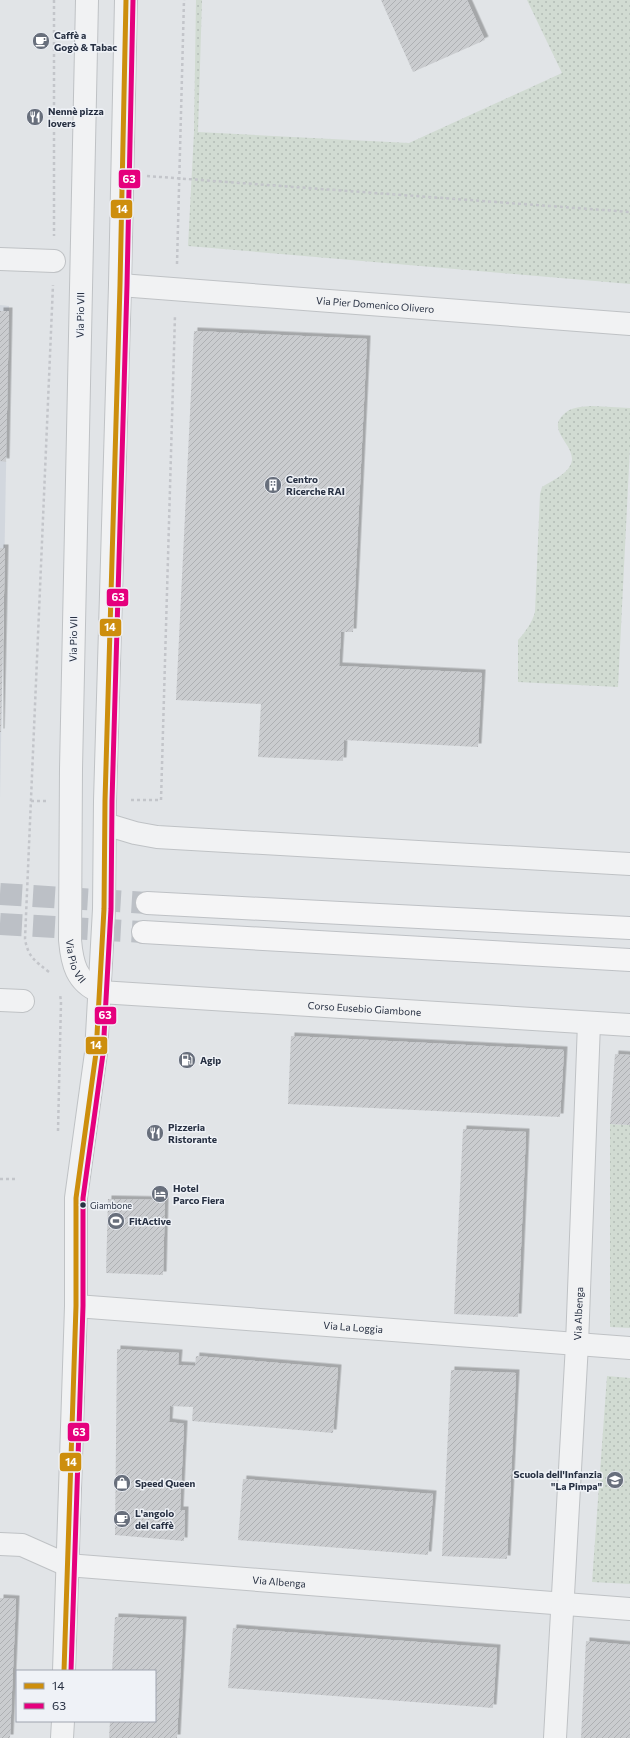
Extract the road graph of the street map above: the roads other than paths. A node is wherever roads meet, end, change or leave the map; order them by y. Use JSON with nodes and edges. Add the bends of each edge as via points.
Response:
{"nodes":[{"id":1,"x":87,"y":0,"type":"edge"},
{"id":2,"x":126,"y":0,"type":"edge"},
{"id":3,"x":0,"y":259,"type":"edge"},
{"id":4,"x":54,"y":261,"type":"road end"},
{"id":5,"x":120,"y":285,"type":"junction"},
{"id":6,"x":630,"y":324,"type":"edge"},
{"id":7,"x":104,"y":824,"type":"junction"},
{"id":8,"x":630,"y":864,"type":"edge"},
{"id":9,"x":147,"y":903,"type":"tunnel mouth"},
{"id":10,"x":630,"y":928,"type":"edge"},
{"id":11,"x":143,"y":932,"type":"tunnel mouth"},
{"id":12,"x":630,"y":960,"type":"edge"},
{"id":13,"x":100,"y":992,"type":"junction"},
{"id":14,"x":0,"y":1000,"type":"edge"},
{"id":15,"x":22,"y":1001,"type":"dead end"},
{"id":16,"x":589,"y":1023,"type":"junction"},
{"id":17,"x":630,"y":1025,"type":"edge"},
{"id":18,"x":76,"y":1306,"type":"junction"},
{"id":19,"x":576,"y":1344,"type":"junction"},
{"id":20,"x":630,"y":1348,"type":"edge"},
{"id":21,"x":0,"y":1544,"type":"edge"},
{"id":22,"x":67,"y":1565,"type":"junction"},
{"id":23,"x":562,"y":1603,"type":"junction"},
{"id":24,"x":630,"y":1609,"type":"edge"},
{"id":25,"x":64,"y":1670,"type":"edge"},
{"id":26,"x":63,"y":1722,"type":"edge"},
{"id":27,"x":62,"y":1738,"type":"edge"},
{"id":28,"x":555,"y":1738,"type":"edge"}],
"edges":[{"from":1,"to":13,"type":"street","name":"Via Pio VII","via":[[71,761],[70,940],[72,960],[82,980]]},
{"from":2,"to":5,"type":"street","name":"Via Pio VII"},
{"from":3,"to":4,"type":"street"},
{"from":5,"to":6,"type":"street","name":"Via Pier Domenico Olivero"},
{"from":5,"to":7,"type":"street","name":"Via Pio VII"},
{"from":7,"to":8,"type":"street","via":[[157,837]]},
{"from":7,"to":13,"type":"street","name":"Via Pio VII","via":[[104,909]]},
{"from":9,"to":10,"type":"main road"},
{"from":11,"to":12,"type":"main road"},
{"from":13,"to":16,"type":"street","name":"Corso Eusebio Giambone"},
{"from":13,"to":18,"type":"street","via":[[96,1053],[76,1198]]},
{"from":14,"to":15,"type":"street"},
{"from":16,"to":17,"type":"street","name":"Corso Eusebio Giambone"},
{"from":16,"to":19,"type":"street","name":"Via Albenga"},
{"from":18,"to":19,"type":"street","name":"Via La Loggia"},
{"from":18,"to":22,"type":"street"},
{"from":19,"to":20,"type":"street","name":"Via La Loggia"},
{"from":19,"to":23,"type":"street","name":"Via Albenga"},
{"from":21,"to":22,"type":"street","name":"Via Albenga","via":[[22,1545]]},
{"from":22,"to":23,"type":"street","name":"Via Albenga"},
{"from":22,"to":25,"type":"street"},
{"from":23,"to":24,"type":"street"},
{"from":23,"to":28,"type":"street","name":"Via Albenga"},
{"from":26,"to":27,"type":"street"}]}
